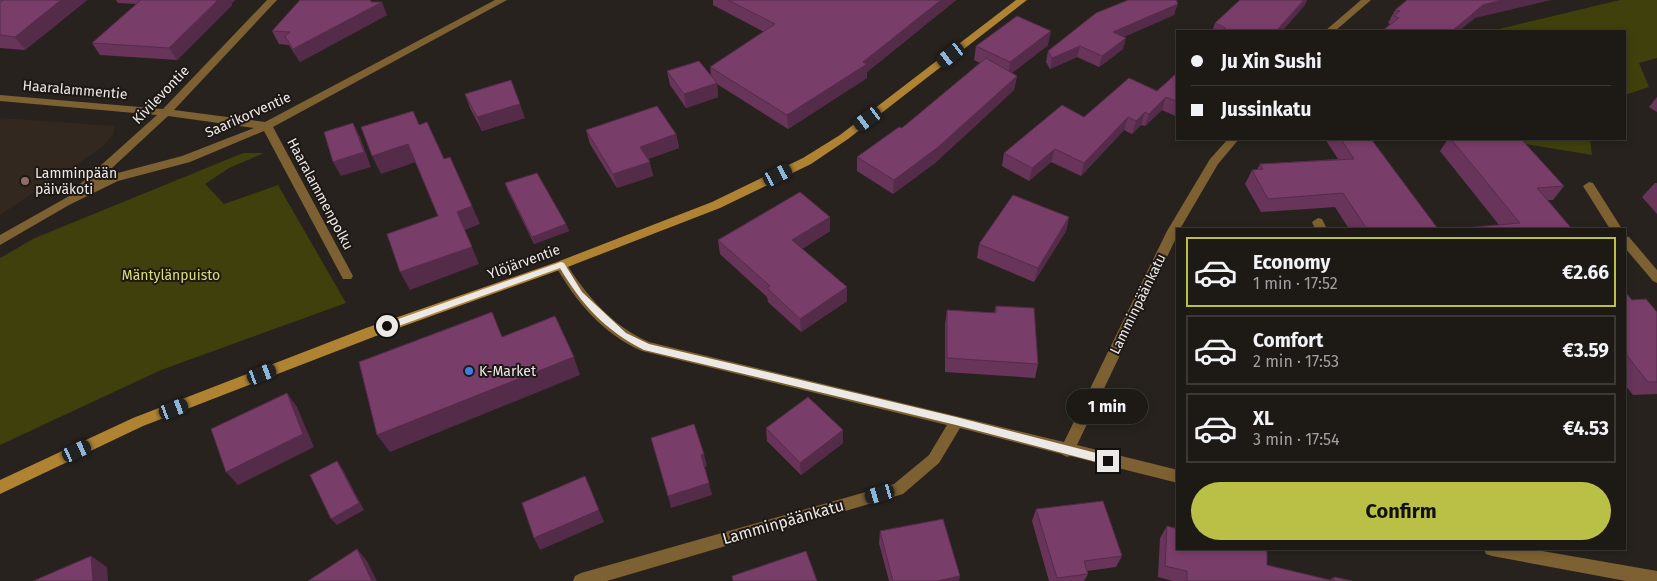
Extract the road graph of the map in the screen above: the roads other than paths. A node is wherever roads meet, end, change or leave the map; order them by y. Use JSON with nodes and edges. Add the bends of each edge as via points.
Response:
{"nodes":[{"id":1,"x":272,"y":0,"type":"edge"},
{"id":2,"x":502,"y":0,"type":"edge"},
{"id":3,"x":1022,"y":0,"type":"edge"},
{"id":4,"x":1366,"y":0,"type":"edge"},
{"id":5,"x":1331,"y":30,"type":"edge"},
{"id":6,"x":0,"y":98,"type":"edge"},
{"id":7,"x":165,"y":112,"type":"junction"},
{"id":8,"x":267,"y":126,"type":"junction"},
{"id":9,"x":1233,"y":140,"type":"edge"},
{"id":10,"x":1588,"y":186,"type":"dead end"},
{"id":11,"x":65,"y":202,"type":"junction"},
{"id":12,"x":1615,"y":228,"type":"edge"},
{"id":13,"x":0,"y":241,"type":"edge"},
{"id":14,"x":1626,"y":241,"type":"edge"},
{"id":15,"x":561,"y":265,"type":"junction"},
{"id":16,"x":347,"y":276,"type":"dead end"},
{"id":17,"x":1657,"y":278,"type":"edge"},
{"id":18,"x":956,"y":421,"type":"junction"},
{"id":19,"x":1067,"y":451,"type":"junction"},
{"id":20,"x":1176,"y":477,"type":"edge"},
{"id":21,"x":0,"y":487,"type":"edge"},
{"id":22,"x":1508,"y":551,"type":"edge"},
{"id":23,"x":1657,"y":579,"type":"edge"},
{"id":24,"x":581,"y":581,"type":"edge"}],
"edges":[{"from":1,"to":7,"type":"street","name":"Kivilevontie"},
{"from":2,"to":8,"type":"street","name":"Saarikorventie"},
{"from":3,"to":15,"type":"main road","name":"Ylöjärventie","via":[[880,110],[807,161],[716,205]]},
{"from":4,"to":5,"type":"street"},
{"from":6,"to":7,"type":"street","name":"Haaralammentie"},
{"from":7,"to":8,"type":"street","name":"Haaralammentie"},
{"from":7,"to":11,"type":"street","name":"Kivilevontie","via":[[104,171]]},
{"from":8,"to":11,"type":"street","name":"Saarikorventie","via":[[186,159],[114,178]]},
{"from":8,"to":16,"type":"street","name":"Haaralammenpolku"},
{"from":9,"to":19,"type":"street","name":"Lamminpäänkatu","via":[[1214,162],[1173,231]]},
{"from":10,"to":12,"type":"street"},
{"from":11,"to":13,"type":"street","name":"Saarikorventie"},
{"from":14,"to":17,"type":"street"},
{"from":15,"to":18,"type":"street","via":[[579,294],[618,331],[637,344]]},
{"from":15,"to":21,"type":"main road","name":"Ylöjärventie","via":[[371,332],[147,419]]},
{"from":18,"to":19,"type":"street"},
{"from":18,"to":24,"type":"street","name":"Lamminpäänkatu","via":[[934,459],[898,489]]},
{"from":19,"to":20,"type":"street"},
{"from":22,"to":23,"type":"street"}]}
